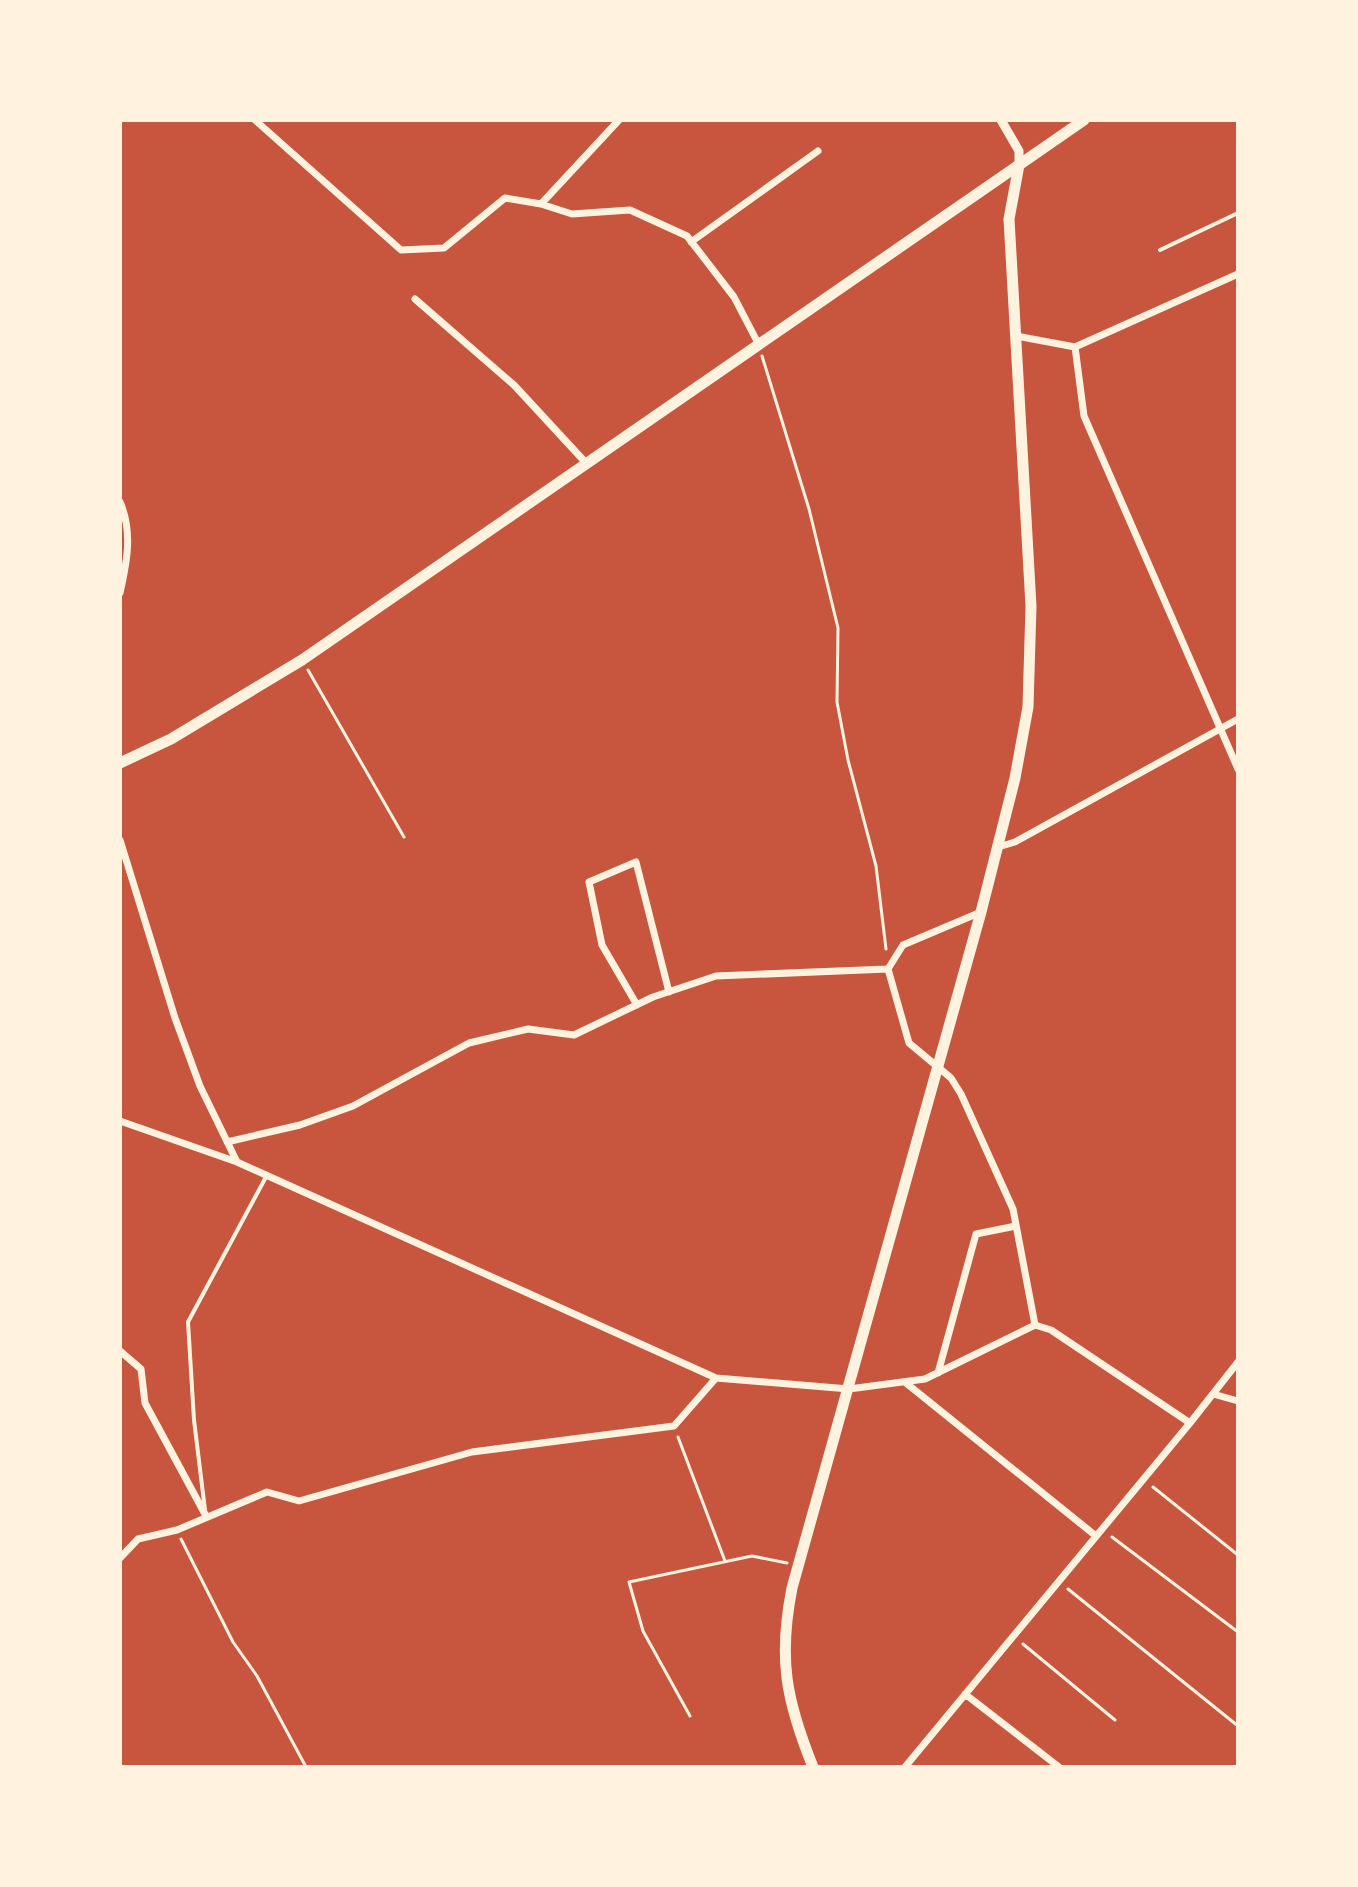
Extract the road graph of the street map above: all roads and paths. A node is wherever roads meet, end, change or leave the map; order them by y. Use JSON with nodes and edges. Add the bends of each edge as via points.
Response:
{"nodes":[{"id":1,"x":255,"y":120,"type":"edge"},
{"id":2,"x":619,"y":120,"type":"edge"},
{"id":3,"x":1001,"y":120,"type":"edge"},
{"id":4,"x":1084,"y":120,"type":"edge"},
{"id":5,"x":818,"y":151,"type":"dead end"},
{"id":6,"x":1019,"y":165,"type":"junction"},
{"id":7,"x":541,"y":204,"type":"junction"},
{"id":8,"x":1238,"y":213,"type":"edge"},
{"id":9,"x":691,"y":242,"type":"junction"},
{"id":10,"x":1160,"y":250,"type":"dead end"},
{"id":11,"x":1238,"y":274,"type":"edge"},
{"id":12,"x":415,"y":299,"type":"dead end"},
{"id":13,"x":1016,"y":336,"type":"junction"},
{"id":14,"x":759,"y":345,"type":"junction"},
{"id":15,"x":1075,"y":347,"type":"junction"},
{"id":16,"x":587,"y":464,"type":"junction"},
{"id":17,"x":120,"y":502,"type":"edge"},
{"id":18,"x":120,"y":593,"type":"edge"},
{"id":19,"x":302,"y":660,"type":"junction"},
{"id":20,"x":1238,"y":719,"type":"edge"},
{"id":21,"x":1221,"y":729,"type":"junction"},
{"id":22,"x":120,"y":763,"type":"edge"},
{"id":23,"x":1238,"y":769,"type":"edge"},
{"id":24,"x":404,"y":837,"type":"dead end"},
{"id":25,"x":120,"y":840,"type":"edge"},
{"id":26,"x":998,"y":847,"type":"junction"},
{"id":27,"x":981,"y":912,"type":"junction"},
{"id":28,"x":888,"y":969,"type":"junction"},
{"id":29,"x":669,"y":992,"type":"junction"},
{"id":30,"x":637,"y":1005,"type":"junction"},
{"id":31,"x":936,"y":1066,"type":"junction"},
{"id":32,"x":120,"y":1121,"type":"edge"},
{"id":33,"x":227,"y":1142,"type":"junction"},
{"id":34,"x":237,"y":1162,"type":"junction"},
{"id":35,"x":267,"y":1175,"type":"junction"},
{"id":36,"x":1016,"y":1226,"type":"junction"},
{"id":37,"x":1035,"y":1325,"type":"junction"},
{"id":38,"x":120,"y":1351,"type":"edge"},
{"id":39,"x":1238,"y":1362,"type":"edge"},
{"id":40,"x":938,"y":1373,"type":"junction"},
{"id":41,"x":716,"y":1378,"type":"junction"},
{"id":42,"x":906,"y":1383,"type":"junction"},
{"id":43,"x":849,"y":1389,"type":"junction"},
{"id":44,"x":1213,"y":1394,"type":"junction"},
{"id":45,"x":1238,"y":1401,"type":"edge"},
{"id":46,"x":1190,"y":1423,"type":"junction"},
{"id":47,"x":674,"y":1426,"type":"junction"},
{"id":48,"x":1143,"y":1480,"type":"junction"},
{"id":49,"x":206,"y":1516,"type":"junction"},
{"id":50,"x":177,"y":1530,"type":"junction"},
{"id":51,"x":1099,"y":1533,"type":"junction"},
{"id":52,"x":1238,"y":1555,"type":"edge"},
{"id":53,"x":120,"y":1558,"type":"edge"},
{"id":54,"x":725,"y":1561,"type":"junction"},
{"id":55,"x":798,"y":1565,"type":"junction"},
{"id":56,"x":1059,"y":1582,"type":"junction"},
{"id":57,"x":1238,"y":1632,"type":"edge"},
{"id":58,"x":1013,"y":1637,"type":"junction"},
{"id":59,"x":965,"y":1694,"type":"junction"},
{"id":60,"x":690,"y":1716,"type":"dead end"},
{"id":61,"x":1115,"y":1720,"type":"dead end"},
{"id":62,"x":1238,"y":1726,"type":"edge"},
{"id":63,"x":306,"y":1767,"type":"edge"},
{"id":64,"x":813,"y":1767,"type":"edge"},
{"id":65,"x":905,"y":1767,"type":"edge"},
{"id":66,"x":1059,"y":1767,"type":"edge"}],
"edges":[{"from":1,"to":7,"type":"street","via":[[401,250],[444,248],[505,198]]},
{"from":2,"to":7,"type":"street"},
{"from":3,"to":6,"type":"street","via":[[1019,151]]},
{"from":4,"to":6,"type":"main road"},
{"from":5,"to":9,"type":"street"},
{"from":6,"to":13,"type":"main road","via":[[1009,219]]},
{"from":6,"to":14,"type":"main road"},
{"from":7,"to":9,"type":"street","via":[[572,214],[630,210]]},
{"from":8,"to":10,"type":"lane"},
{"from":9,"to":14,"type":"street","via":[[734,297]]},
{"from":11,"to":15,"type":"street"},
{"from":12,"to":16,"type":"street","via":[[514,385]]},
{"from":13,"to":15,"type":"street"},
{"from":13,"to":26,"type":"main road","via":[[1031,667],[1022,741]]},
{"from":14,"to":16,"type":"main road"},
{"from":14,"to":28,"type":"path","via":[[809,509],[838,628],[837,702],[876,866]]},
{"from":15,"to":21,"type":"street","via":[[1084,416]]},
{"from":16,"to":19,"type":"main road"},
{"from":17,"to":18,"type":"street","via":[[128,546]]},
{"from":19,"to":22,"type":"main road","via":[[171,739]]},
{"from":19,"to":24,"type":"path"},
{"from":20,"to":21,"type":"street"},
{"from":21,"to":23,"type":"street"},
{"from":21,"to":26,"type":"street"},
{"from":25,"to":33,"type":"street","via":[[180,1032]]},
{"from":26,"to":27,"type":"main road"},
{"from":27,"to":28,"type":"street","via":[[903,945]]},
{"from":27,"to":31,"type":"main road"},
{"from":28,"to":29,"type":"street","via":[[716,976]]},
{"from":28,"to":31,"type":"street","via":[[909,1043]]},
{"from":29,"to":30,"type":"street"},
{"from":29,"to":30,"type":"street","via":[[636,862],[589,882],[602,945]]},
{"from":30,"to":33,"type":"street","via":[[574,1035],[528,1029],[469,1043],[353,1106]]},
{"from":31,"to":36,"type":"street","via":[[961,1094]]},
{"from":31,"to":43,"type":"main road"},
{"from":32,"to":34,"type":"street"},
{"from":33,"to":34,"type":"street"},
{"from":34,"to":35,"type":"street"},
{"from":35,"to":41,"type":"street"},
{"from":35,"to":49,"type":"lane","via":[[188,1322]]},
{"from":36,"to":37,"type":"street"},
{"from":36,"to":40,"type":"street","via":[[976,1234]]},
{"from":37,"to":40,"type":"street"},
{"from":37,"to":46,"type":"street","via":[[1051,1330]]},
{"from":38,"to":49,"type":"street","via":[[141,1369],[145,1403]]},
{"from":39,"to":44,"type":"street"},
{"from":40,"to":42,"type":"street"},
{"from":41,"to":43,"type":"street"},
{"from":41,"to":47,"type":"street"},
{"from":42,"to":43,"type":"street"},
{"from":42,"to":51,"type":"street"},
{"from":43,"to":55,"type":"main road"},
{"from":44,"to":45,"type":"street"},
{"from":44,"to":46,"type":"street"},
{"from":46,"to":48,"type":"street"},
{"from":47,"to":49,"type":"street","via":[[472,1452],[299,1501],[267,1492]]},
{"from":47,"to":54,"type":"path"},
{"from":48,"to":51,"type":"street"},
{"from":48,"to":52,"type":"path"},
{"from":49,"to":50,"type":"street"},
{"from":50,"to":53,"type":"street","via":[[138,1539]]},
{"from":50,"to":63,"type":"path","via":[[233,1642]]},
{"from":51,"to":56,"type":"street"},
{"from":51,"to":57,"type":"path"},
{"from":54,"to":55,"type":"path","via":[[752,1556]]},
{"from":54,"to":60,"type":"path","via":[[629,1582],[643,1631]]},
{"from":55,"to":64,"type":"main road","via":[[783,1655],[792,1708]]},
{"from":56,"to":58,"type":"street"},
{"from":56,"to":62,"type":"path"},
{"from":58,"to":59,"type":"street"},
{"from":58,"to":61,"type":"path"},
{"from":59,"to":65,"type":"street"},
{"from":59,"to":66,"type":"street"}]}
